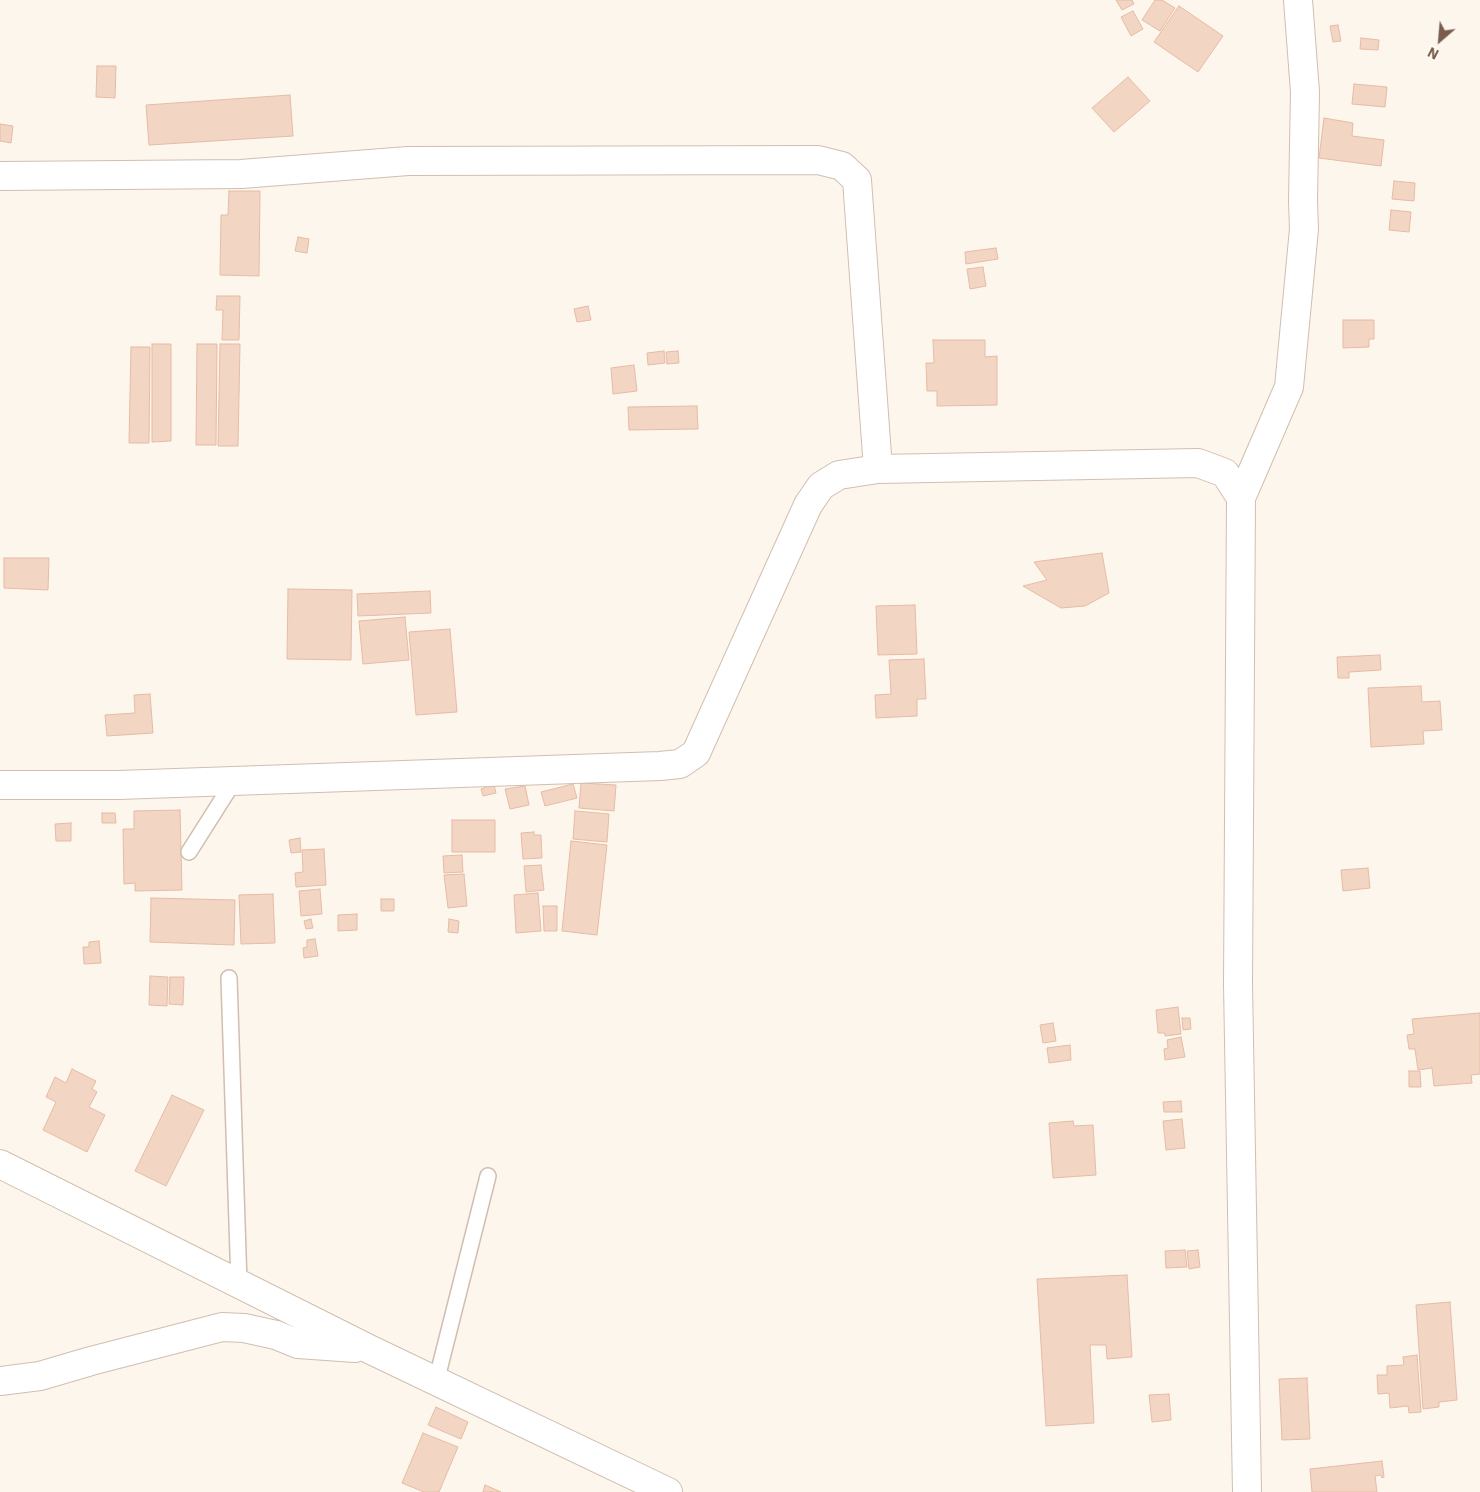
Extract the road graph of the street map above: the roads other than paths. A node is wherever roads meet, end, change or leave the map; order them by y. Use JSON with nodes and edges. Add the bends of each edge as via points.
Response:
{"nodes":[{"id":1,"x":1298,"y":0,"type":"edge"},
{"id":2,"x":0,"y":176,"type":"edge"},
{"id":3,"x":878,"y":469,"type":"junction"},
{"id":4,"x":1241,"y":498,"type":"junction"},
{"id":5,"x":234,"y":781,"type":"junction"},
{"id":6,"x":0,"y":785,"type":"edge"},
{"id":7,"x":189,"y":852,"type":"dead end"},
{"id":8,"x":228,"y":978,"type":"dead end"},
{"id":9,"x":0,"y":1164,"type":"edge"},
{"id":10,"x":488,"y":1176,"type":"dead end"},
{"id":11,"x":239,"y":1284,"type":"junction"},
{"id":12,"x":368,"y":1349,"type":"junction"},
{"id":13,"x":0,"y":1382,"type":"edge"},
{"id":14,"x":436,"y":1382,"type":"junction"},
{"id":15,"x":668,"y":1492,"type":"edge"},
{"id":16,"x":1247,"y":1492,"type":"edge"}],
"edges":[{"from":1,"to":4,"type":"street","via":[[1305,92],[1304,229],[1289,387]]},
{"from":2,"to":3,"type":"street","via":[[240,174],[408,161],[818,160],[842,166],[857,180]]},
{"from":3,"to":4,"type":"street","via":[[1198,463],[1225,473]]},
{"from":3,"to":5,"type":"street","via":[[839,475],[821,486],[808,504],[696,753],[680,764]]},
{"from":4,"to":16,"type":"street","via":[[1238,984]]},
{"from":5,"to":6,"type":"street"},
{"from":5,"to":7,"type":"lane"},
{"from":8,"to":11,"type":"lane"},
{"from":9,"to":11,"type":"street"},
{"from":10,"to":14,"type":"lane"},
{"from":11,"to":12,"type":"street"},
{"from":12,"to":13,"type":"street","via":[[298,1344],[276,1335],[222,1327],[40,1376]]},
{"from":12,"to":14,"type":"street"},
{"from":14,"to":15,"type":"street"}]}
